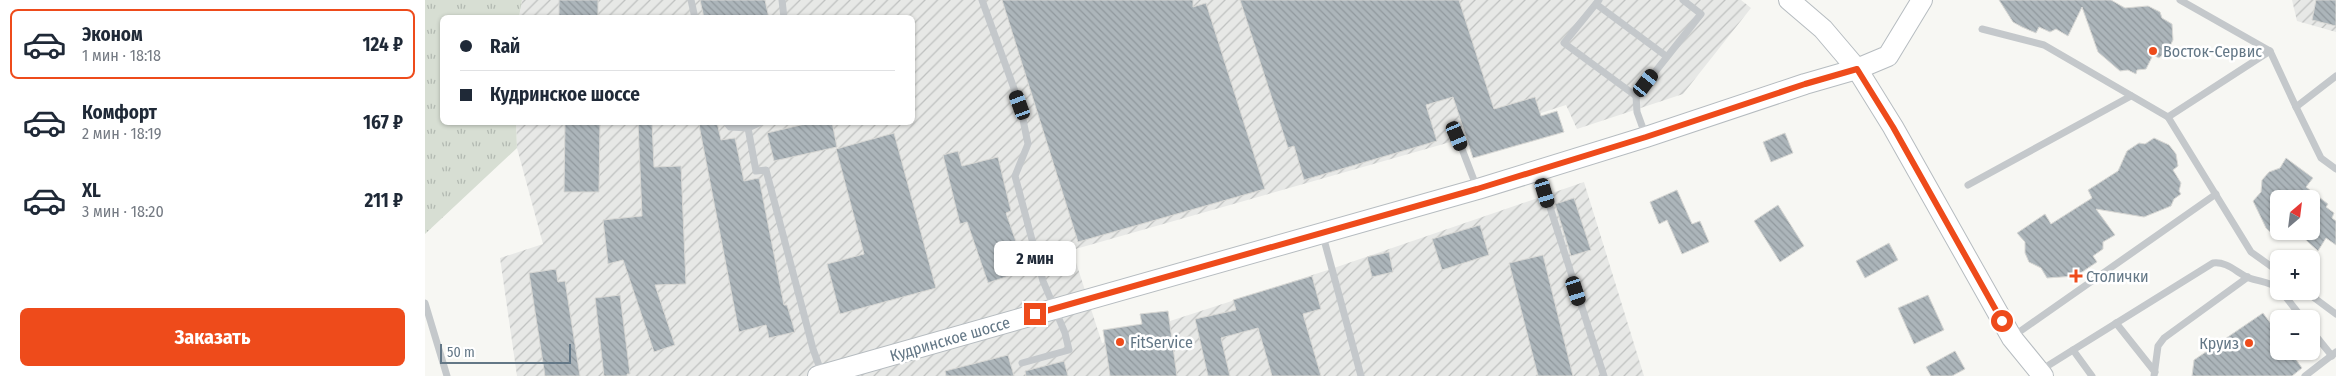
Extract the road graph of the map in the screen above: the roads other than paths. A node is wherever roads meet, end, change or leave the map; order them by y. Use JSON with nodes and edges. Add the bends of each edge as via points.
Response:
{"nodes":[{"id":1,"x":691,"y":0,"type":"edge"},
{"id":2,"x":781,"y":0,"type":"edge"},
{"id":3,"x":982,"y":0,"type":"edge"},
{"id":4,"x":1683,"y":0,"type":"edge"},
{"id":5,"x":1789,"y":0,"type":"edge"},
{"id":6,"x":1922,"y":0,"type":"edge"},
{"id":7,"x":2180,"y":0,"type":"edge"},
{"id":8,"x":1597,"y":2,"type":"edge"},
{"id":9,"x":694,"y":15,"type":"edge"},
{"id":10,"x":784,"y":15,"type":"edge"},
{"id":11,"x":1982,"y":29,"type":"dead end"},
{"id":12,"x":2269,"y":51,"type":"junction"},
{"id":13,"x":1666,"y":56,"type":"junction"},
{"id":14,"x":1857,"y":69,"type":"junction"},
{"id":15,"x":2336,"y":76,"type":"edge"},
{"id":16,"x":1636,"y":96,"type":"junction"},
{"id":17,"x":2131,"y":96,"type":"junction"},
{"id":18,"x":2296,"y":107,"type":"junction"},
{"id":19,"x":2168,"y":117,"type":"junction"},
{"id":20,"x":728,"y":125,"type":"edge"},
{"id":21,"x":754,"y":125,"type":"edge"},
{"id":22,"x":748,"y":128,"type":"junction"},
{"id":23,"x":1457,"y":136,"type":"dead end"},
{"id":24,"x":1646,"y":137,"type":"junction"},
{"id":25,"x":2336,"y":169,"type":"edge"},
{"id":26,"x":1538,"y":170,"type":"junction"},
{"id":27,"x":1968,"y":185,"type":"dead end"},
{"id":28,"x":1477,"y":189,"type":"junction"},
{"id":29,"x":2216,"y":194,"type":"junction"},
{"id":30,"x":1322,"y":233,"type":"junction"},
{"id":31,"x":2270,"y":266,"type":"edge"},
{"id":32,"x":2249,"y":277,"type":"junction"},
{"id":33,"x":2270,"y":283,"type":"edge"},
{"id":34,"x":2288,"y":300,"type":"edge"},
{"id":35,"x":2317,"y":300,"type":"edge"},
{"id":36,"x":425,"y":303,"type":"edge"},
{"id":37,"x":1053,"y":309,"type":"junction"},
{"id":38,"x":2296,"y":310,"type":"edge"},
{"id":39,"x":2336,"y":314,"type":"edge"},
{"id":40,"x":2116,"y":323,"type":"junction"},
{"id":41,"x":2012,"y":338,"type":"junction"},
{"id":42,"x":2320,"y":339,"type":"edge"},
{"id":43,"x":2073,"y":350,"type":"junction"},
{"id":44,"x":2334,"y":354,"type":"edge"},
{"id":45,"x":1022,"y":363,"type":"dead end"},
{"id":46,"x":2041,"y":374,"type":"edge"},
{"id":47,"x":2154,"y":374,"type":"edge"},
{"id":48,"x":820,"y":375,"type":"edge"},
{"id":49,"x":447,"y":376,"type":"edge"},
{"id":50,"x":1361,"y":376,"type":"edge"},
{"id":51,"x":1604,"y":376,"type":"edge"},
{"id":52,"x":2091,"y":376,"type":"edge"},
{"id":53,"x":2305,"y":376,"type":"edge"}],
"edges":[{"from":1,"to":9,"type":"lane"},
{"from":2,"to":10,"type":"lane"},
{"from":3,"to":37,"type":"lane","via":[[1020,105],[1027,144],[1015,176]]},
{"from":4,"to":13,"type":"lane","via":[[1701,14]]},
{"from":5,"to":14,"type":"street","via":[[1823,29]]},
{"from":6,"to":14,"type":"street","name":"Кудринское шоссе","via":[[1888,56]]},
{"from":7,"to":12,"type":"lane"},
{"from":8,"to":13,"type":"lane"},
{"from":8,"to":16,"type":"lane","via":[[1564,43]]},
{"from":11,"to":17,"type":"lane","via":[[2044,45]]},
{"from":12,"to":18,"type":"lane"},
{"from":12,"to":19,"type":"lane"},
{"from":13,"to":16,"type":"lane"},
{"from":14,"to":24,"type":"street","name":"Кудринское шоссе"},
{"from":14,"to":41,"type":"street"},
{"from":15,"to":18,"type":"lane"},
{"from":16,"to":24,"type":"lane","via":[[1637,112]]},
{"from":17,"to":19,"type":"lane"},
{"from":17,"to":27,"type":"lane"},
{"from":18,"to":25,"type":"lane","via":[[2321,158]]},
{"from":19,"to":29,"type":"lane"},
{"from":20,"to":22,"type":"lane","via":[[730,128]]},
{"from":21,"to":22,"type":"lane"},
{"from":22,"to":48,"type":"lane","via":[[756,171],[766,170]]},
{"from":23,"to":28,"type":"lane"},
{"from":24,"to":26,"type":"street","name":"Кудринское шоссе"},
{"from":26,"to":28,"type":"street","name":"Кудринское шоссе"},
{"from":26,"to":51,"type":"lane"},
{"from":28,"to":30,"type":"street","name":"Кудринское шоссе"},
{"from":29,"to":31,"type":"lane","via":[[2251,252]]},
{"from":29,"to":41,"type":"lane"},
{"from":30,"to":37,"type":"street","name":"Кудринское шоссе"},
{"from":30,"to":50,"type":"lane"},
{"from":32,"to":33,"type":"lane"},
{"from":32,"to":40,"type":"lane","via":[[2225,264],[2213,263]]},
{"from":32,"to":47,"type":"lane","via":[[2164,338],[2158,346]]},
{"from":34,"to":38,"type":"lane"},
{"from":35,"to":39,"type":"lane"},
{"from":36,"to":49,"type":"lane"},
{"from":37,"to":45,"type":"lane","via":[[1069,350]]},
{"from":37,"to":48,"type":"street","name":"Кудринское шоссе"},
{"from":40,"to":43,"type":"lane"},
{"from":40,"to":47,"type":"lane"},
{"from":41,"to":46,"type":"street"},
{"from":42,"to":44,"type":"lane"},
{"from":43,"to":46,"type":"lane"},
{"from":43,"to":52,"type":"lane"},
{"from":44,"to":53,"type":"lane"}]}
